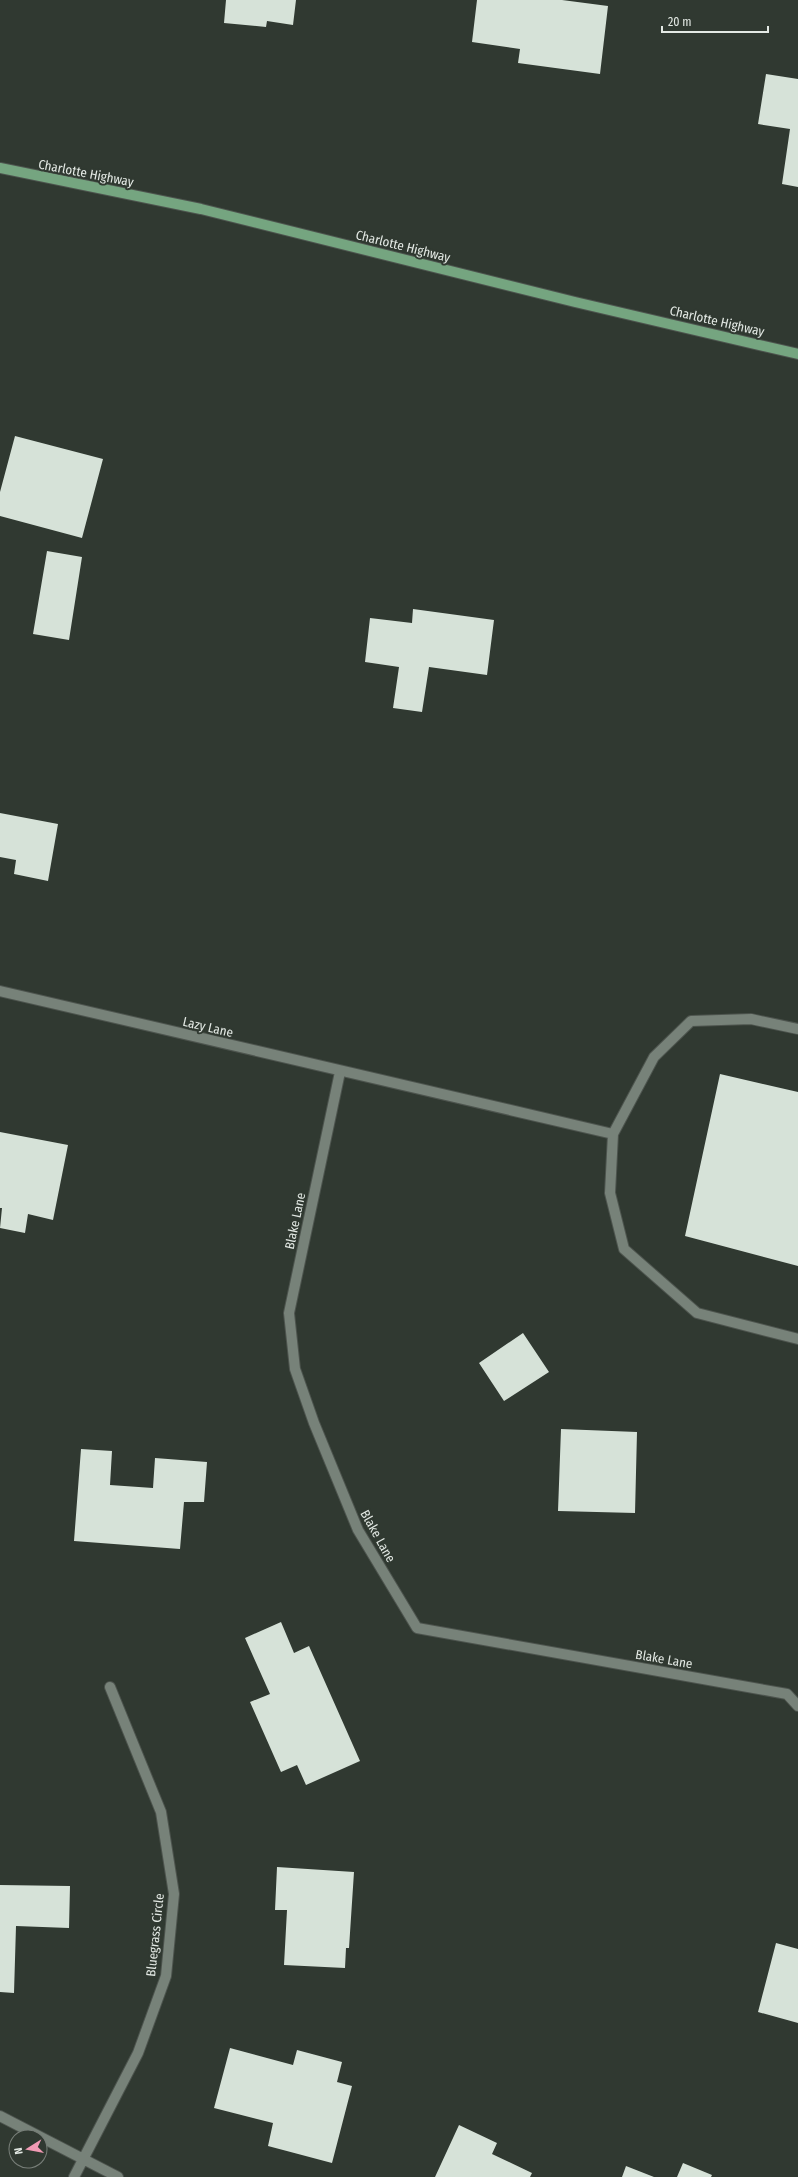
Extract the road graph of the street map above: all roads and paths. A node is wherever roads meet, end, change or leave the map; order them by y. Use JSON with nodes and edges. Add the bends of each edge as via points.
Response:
{"nodes":[{"id":1,"x":0,"y":168,"type":"edge"},
{"id":2,"x":798,"y":354,"type":"edge"},
{"id":3,"x":0,"y":991,"type":"edge"},
{"id":4,"x":798,"y":1029,"type":"edge"},
{"id":5,"x":340,"y":1072,"type":"junction"},
{"id":6,"x":613,"y":1134,"type":"junction"},
{"id":7,"x":798,"y":1339,"type":"edge"},
{"id":8,"x":110,"y":1687,"type":"dead end"},
{"id":9,"x":798,"y":1706,"type":"edge"},
{"id":10,"x":0,"y":2116,"type":"edge"},
{"id":11,"x":83,"y":2159,"type":"junction"},
{"id":12,"x":74,"y":2177,"type":"edge"},
{"id":13,"x":118,"y":2177,"type":"edge"}],
"edges":[{"from":1,"to":2,"type":"main road","name":"Charlotte Highway","via":[[201,209]]},
{"from":3,"to":5,"type":"street","name":"Lazy Lane"},
{"from":4,"to":6,"type":"street","via":[[751,1019],[691,1021],[654,1057]]},
{"from":5,"to":6,"type":"street","name":"Lazy Lane"},
{"from":5,"to":9,"type":"street","name":"Blake Lane","via":[[289,1313],[295,1369],[358,1530],[417,1628],[787,1694]]},
{"from":6,"to":7,"type":"street","via":[[610,1193],[624,1249],[696,1313]]},
{"from":8,"to":11,"type":"street","name":"Bluegrass Circle","via":[[161,1812],[174,1894],[166,1976],[138,2053]]},
{"from":10,"to":11,"type":"street"},
{"from":11,"to":12,"type":"street","name":"Bluegrass Circle"},
{"from":11,"to":13,"type":"street"}]}
